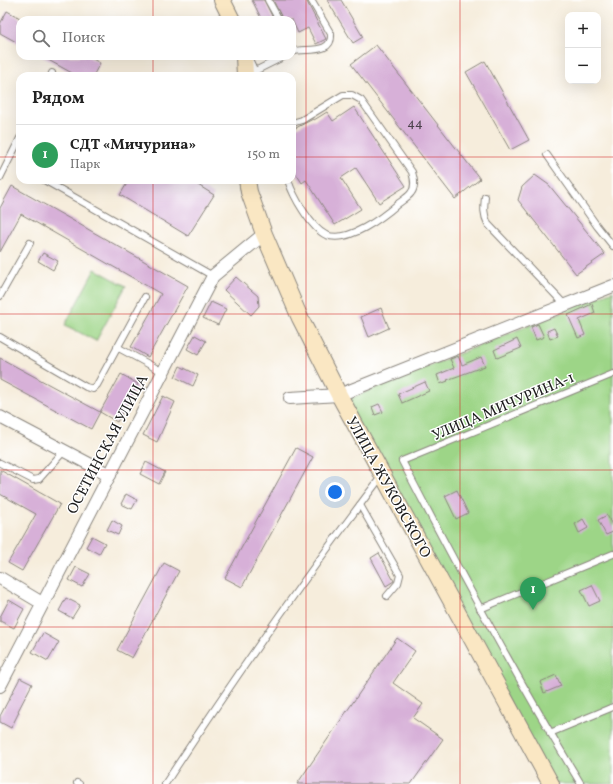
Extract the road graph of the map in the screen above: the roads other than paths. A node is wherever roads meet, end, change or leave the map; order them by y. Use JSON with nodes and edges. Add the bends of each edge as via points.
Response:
{"nodes":[{"id":1,"x":222,"y":0,"type":"edge"},
{"id":2,"x":268,"y":0,"type":"edge"},
{"id":3,"x":311,"y":0,"type":"edge"},
{"id":4,"x":230,"y":16,"type":"edge"},
{"id":5,"x":277,"y":16,"type":"edge"},
{"id":6,"x":296,"y":51,"type":"edge"},
{"id":7,"x":246,"y":60,"type":"edge"},
{"id":8,"x":248,"y":60,"type":"edge"},
{"id":9,"x":278,"y":60,"type":"edge"},
{"id":10,"x":252,"y":72,"type":"edge"},
{"id":11,"x":252,"y":72,"type":"edge"},
{"id":12,"x":257,"y":72,"type":"edge"},
{"id":13,"x":296,"y":122,"type":"edge"},
{"id":14,"x":16,"y":146,"type":"edge"},
{"id":15,"x":547,"y":155,"type":"dead end"},
{"id":16,"x":0,"y":178,"type":"edge"},
{"id":17,"x":51,"y":184,"type":"edge"},
{"id":18,"x":248,"y":184,"type":"edge"},
{"id":19,"x":290,"y":184,"type":"edge"},
{"id":20,"x":485,"y":197,"type":"dead end"},
{"id":21,"x":264,"y":234,"type":"junction"},
{"id":22,"x":30,"y":242,"type":"dead end"},
{"id":23,"x":613,"y":246,"type":"edge"},
{"id":24,"x":213,"y":276,"type":"junction"},
{"id":25,"x":613,"y":286,"type":"edge"},
{"id":26,"x":0,"y":296,"type":"edge"},
{"id":27,"x":145,"y":297,"type":"dead end"},
{"id":28,"x":566,"y":306,"type":"junction"},
{"id":29,"x":0,"y":337,"type":"edge"},
{"id":30,"x":117,"y":347,"type":"junction"},
{"id":31,"x":163,"y":372,"type":"junction"},
{"id":32,"x":613,"y":374,"type":"edge"},
{"id":33,"x":339,"y":395,"type":"junction"},
{"id":34,"x":290,"y":398,"type":"dead end"},
{"id":35,"x":0,"y":417,"type":"edge"},
{"id":36,"x":64,"y":451,"type":"junction"},
{"id":37,"x":0,"y":463,"type":"edge"},
{"id":38,"x":110,"y":475,"type":"junction"},
{"id":39,"x":382,"y":476,"type":"junction"},
{"id":40,"x":360,"y":505,"type":"junction"},
{"id":41,"x":613,"y":554,"type":"edge"},
{"id":42,"x":0,"y":578,"type":"edge"},
{"id":43,"x":387,"y":596,"type":"dead end"},
{"id":44,"x":42,"y":603,"type":"junction"},
{"id":45,"x":480,"y":609,"type":"junction"},
{"id":46,"x":0,"y":686,"type":"edge"},
{"id":47,"x":613,"y":707,"type":"edge"},
{"id":48,"x":550,"y":733,"type":"junction"},
{"id":49,"x":165,"y":784,"type":"edge"},
{"id":50,"x":551,"y":784,"type":"edge"},
{"id":51,"x":581,"y":784,"type":"edge"}],
"edges":[{"from":1,"to":4,"type":"main road"},
{"from":2,"to":5,"type":"lane"},
{"from":3,"to":6,"type":"lane","via":[[331,34],[331,39],[323,48]]},
{"from":7,"to":10,"type":"main road"},
{"from":8,"to":11,"type":"lane"},
{"from":9,"to":12,"type":"lane"},
{"from":13,"to":19,"type":"lane","via":[[342,95],[352,95],[361,100],[412,172],[415,182],[412,192],[383,217],[350,234],[336,237],[318,230],[303,210]]},
{"from":14,"to":16,"type":"lane"},
{"from":15,"to":23,"type":"lane"},
{"from":17,"to":24,"type":"lane"},
{"from":18,"to":21,"type":"main road","name":"УЛИЦА ЖУКОВСКОГО"},
{"from":20,"to":28,"type":"lane","via":[[484,216],[488,224]]},
{"from":21,"to":24,"type":"street","name":"ОСЕТИНСКАЯ УЛИЦА"},
{"from":21,"to":33,"type":"main road","name":"УЛИЦА ЖУКОВСКОГО","via":[[300,318]]},
{"from":22,"to":26,"type":"lane"},
{"from":24,"to":31,"type":"street","name":"ОСЕТИНСКАЯ УЛИЦА"},
{"from":25,"to":28,"type":"street"},
{"from":27,"to":30,"type":"lane"},
{"from":28,"to":33,"type":"street"},
{"from":29,"to":30,"type":"lane","via":[[92,389],[97,386]]},
{"from":30,"to":31,"type":"lane"},
{"from":31,"to":38,"type":"street","name":"ОСЕТИНСКАЯ УЛИЦА"},
{"from":32,"to":45,"type":"lane","name":"УЛИЦА МИЧУРИНА-1","via":[[402,462]]},
{"from":33,"to":34,"type":"street"},
{"from":33,"to":39,"type":"main road","name":"УЛИЦА ЖУКОВСКОГО"},
{"from":35,"to":36,"type":"street"},
{"from":36,"to":37,"type":"lane","via":[[39,479],[33,480]]},
{"from":36,"to":38,"type":"street"},
{"from":38,"to":44,"type":"street","name":"ОСЕТИНСКАЯ УЛИЦА"},
{"from":39,"to":40,"type":"lane"},
{"from":39,"to":50,"type":"main road","name":"УЛИЦА ЖУКОВСКОГО"},
{"from":40,"to":43,"type":"lane","via":[[400,575],[398,583]]},
{"from":40,"to":49,"type":"lane","via":[[217,705]]},
{"from":41,"to":45,"type":"lane"},
{"from":42,"to":44,"type":"street"},
{"from":44,"to":46,"type":"street","name":"ОСЕТИНСКАЯ УЛИЦА"},
{"from":45,"to":48,"type":"lane"},
{"from":47,"to":48,"type":"lane"},
{"from":48,"to":51,"type":"lane"}]}
